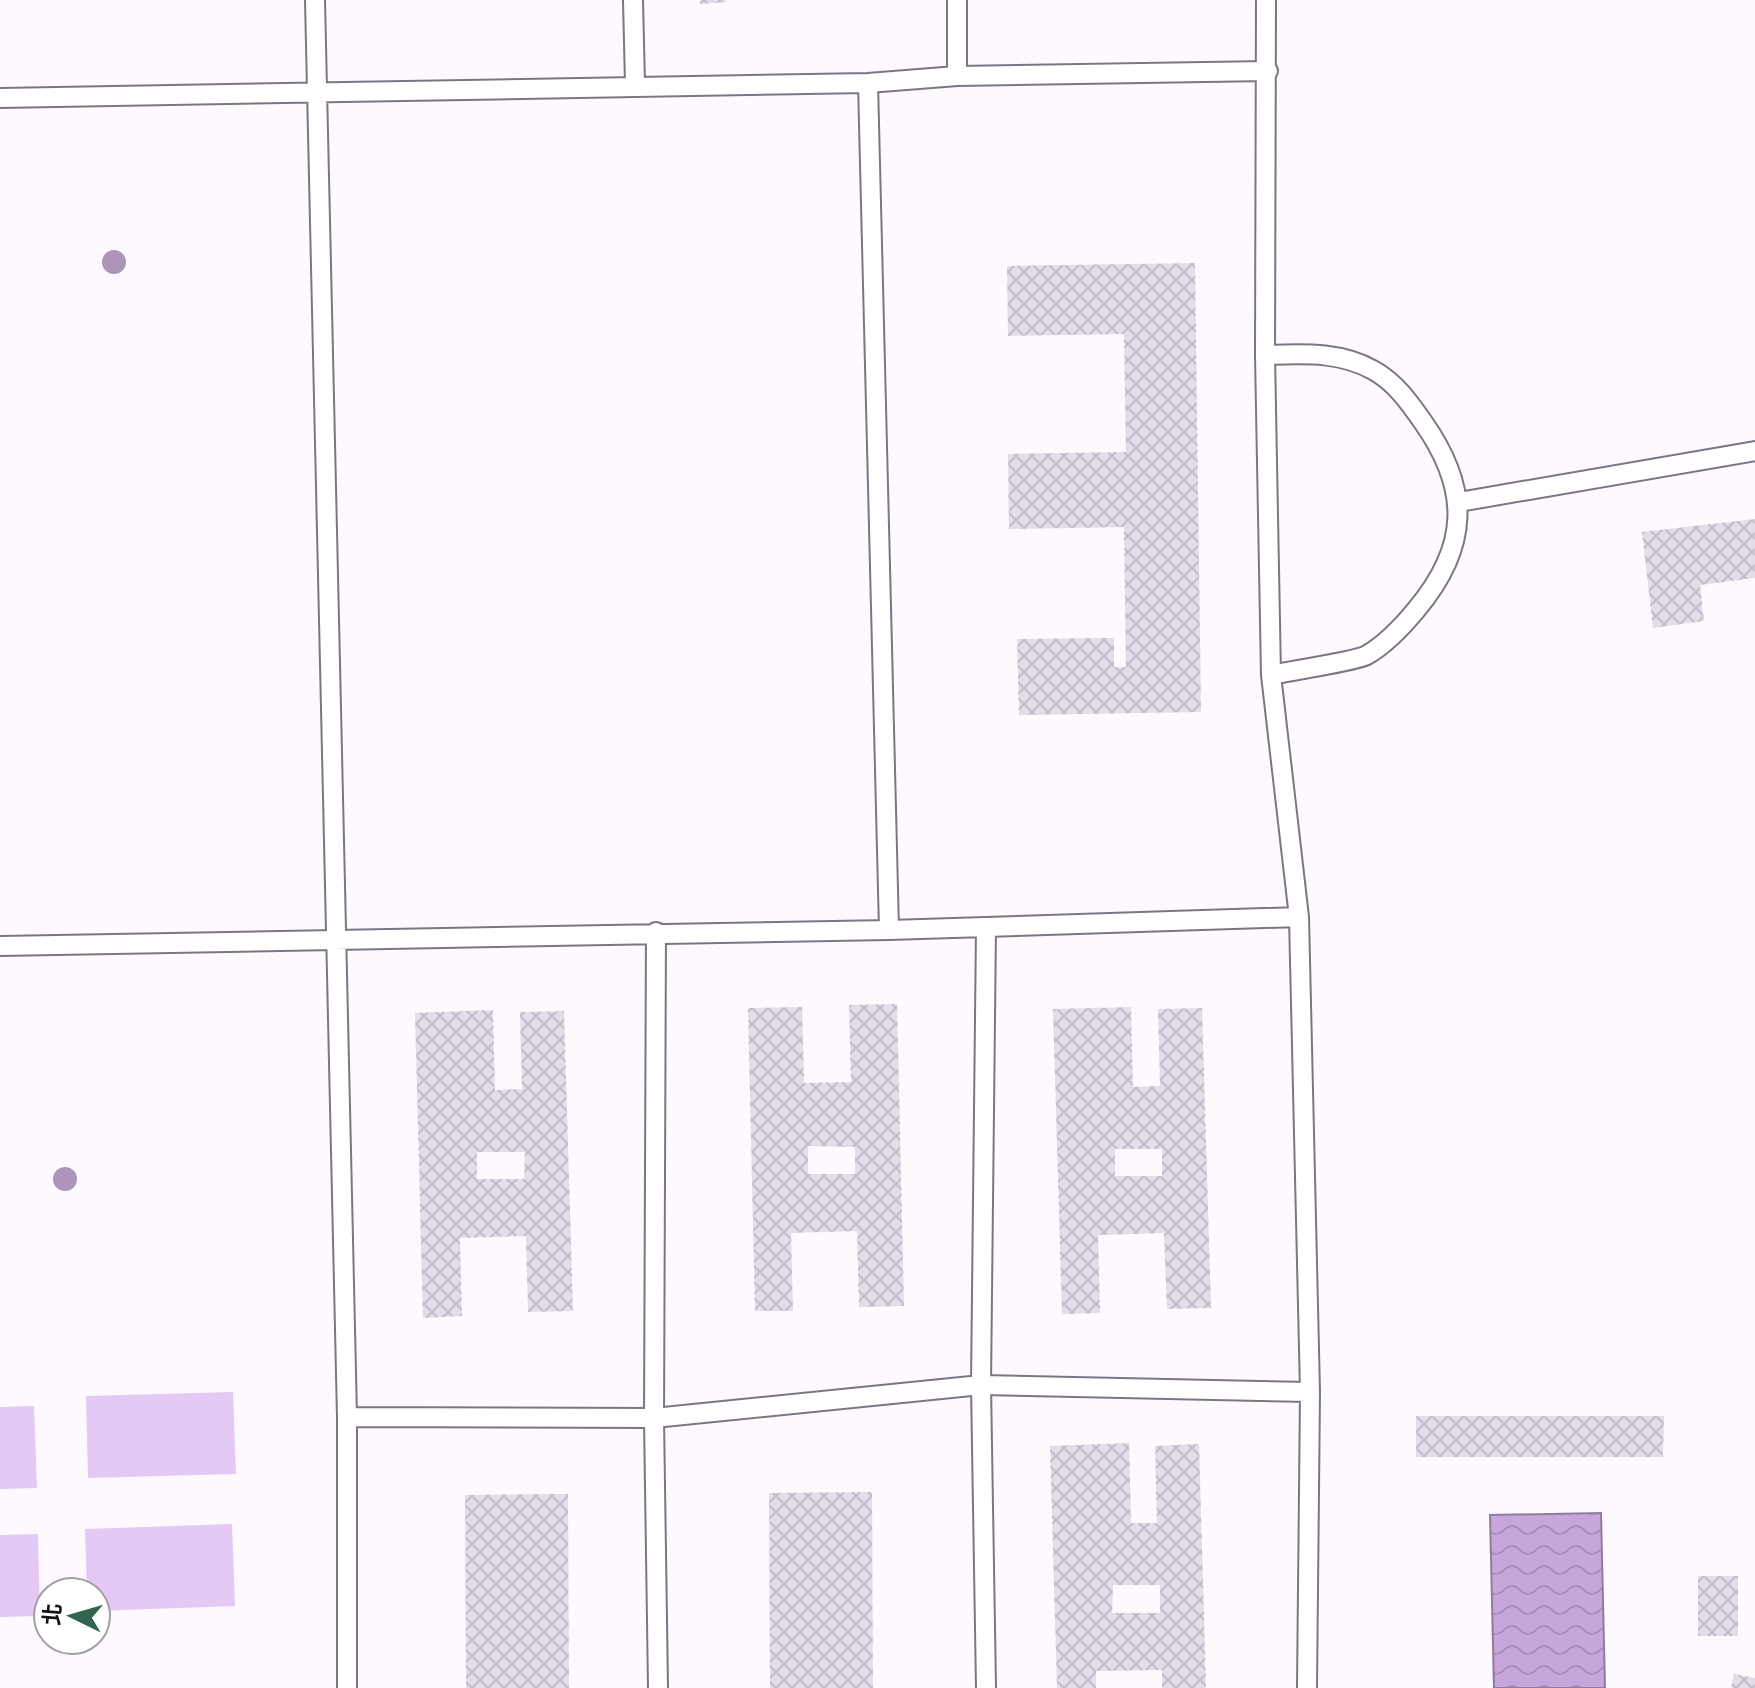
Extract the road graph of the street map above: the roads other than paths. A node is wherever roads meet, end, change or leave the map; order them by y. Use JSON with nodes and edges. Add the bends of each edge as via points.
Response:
{"nodes":[{"id":1,"x":315,"y":0,"type":"edge"},
{"id":2,"x":633,"y":0,"type":"edge"},
{"id":3,"x":957,"y":0,"type":"edge"},
{"id":4,"x":1266,"y":0,"type":"edge"},
{"id":5,"x":1268,"y":71,"type":"junction"},
{"id":6,"x":957,"y":76,"type":"junction"},
{"id":7,"x":868,"y":83,"type":"junction"},
{"id":8,"x":635,"y":84,"type":"junction"},
{"id":9,"x":316,"y":91,"type":"junction"},
{"id":10,"x":0,"y":98,"type":"edge"},
{"id":11,"x":1265,"y":355,"type":"junction"},
{"id":12,"x":1755,"y":451,"type":"edge"},
{"id":13,"x":1459,"y":502,"type":"junction"},
{"id":14,"x":1271,"y":675,"type":"junction"},
{"id":15,"x":1299,"y":917,"type":"junction"},
{"id":16,"x":986,"y":927,"type":"junction"},
{"id":17,"x":889,"y":930,"type":"junction"},
{"id":18,"x":656,"y":932,"type":"junction"},
{"id":19,"x":337,"y":938,"type":"junction"},
{"id":20,"x":0,"y":946,"type":"edge"},
{"id":21,"x":981,"y":1385,"type":"junction"},
{"id":22,"x":1310,"y":1392,"type":"junction"},
{"id":23,"x":347,"y":1417,"type":"junction"},
{"id":24,"x":654,"y":1418,"type":"junction"},
{"id":25,"x":347,"y":1688,"type":"edge"},
{"id":26,"x":658,"y":1688,"type":"edge"},
{"id":27,"x":986,"y":1688,"type":"edge"},
{"id":28,"x":1307,"y":1688,"type":"edge"}],
"edges":[{"from":1,"to":9,"type":"lane"},
{"from":2,"to":8,"type":"lane"},
{"from":3,"to":6,"type":"lane"},
{"from":4,"to":5,"type":"lane"},
{"from":5,"to":6,"type":"lane"},
{"from":5,"to":11,"type":"lane"},
{"from":6,"to":7,"type":"lane"},
{"from":7,"to":8,"type":"lane"},
{"from":7,"to":17,"type":"lane"},
{"from":8,"to":9,"type":"lane"},
{"from":9,"to":10,"type":"lane"},
{"from":9,"to":19,"type":"lane"},
{"from":11,"to":13,"type":"lane","via":[[1329,354],[1372,370],[1404,394],[1436,440]]},
{"from":11,"to":14,"type":"lane"},
{"from":12,"to":13,"type":"lane"},
{"from":13,"to":14,"type":"lane","via":[[1455,547],[1440,582],[1400,629],[1364,657]]},
{"from":14,"to":15,"type":"lane"},
{"from":15,"to":16,"type":"lane"},
{"from":15,"to":22,"type":"lane"},
{"from":16,"to":17,"type":"lane"},
{"from":16,"to":21,"type":"lane"},
{"from":17,"to":18,"type":"lane"},
{"from":18,"to":19,"type":"lane"},
{"from":18,"to":24,"type":"lane"},
{"from":19,"to":20,"type":"lane"},
{"from":19,"to":23,"type":"lane"},
{"from":21,"to":22,"type":"lane"},
{"from":21,"to":24,"type":"lane"},
{"from":21,"to":27,"type":"lane"},
{"from":22,"to":28,"type":"lane"},
{"from":23,"to":24,"type":"lane"},
{"from":23,"to":25,"type":"lane"},
{"from":24,"to":26,"type":"lane"}]}
